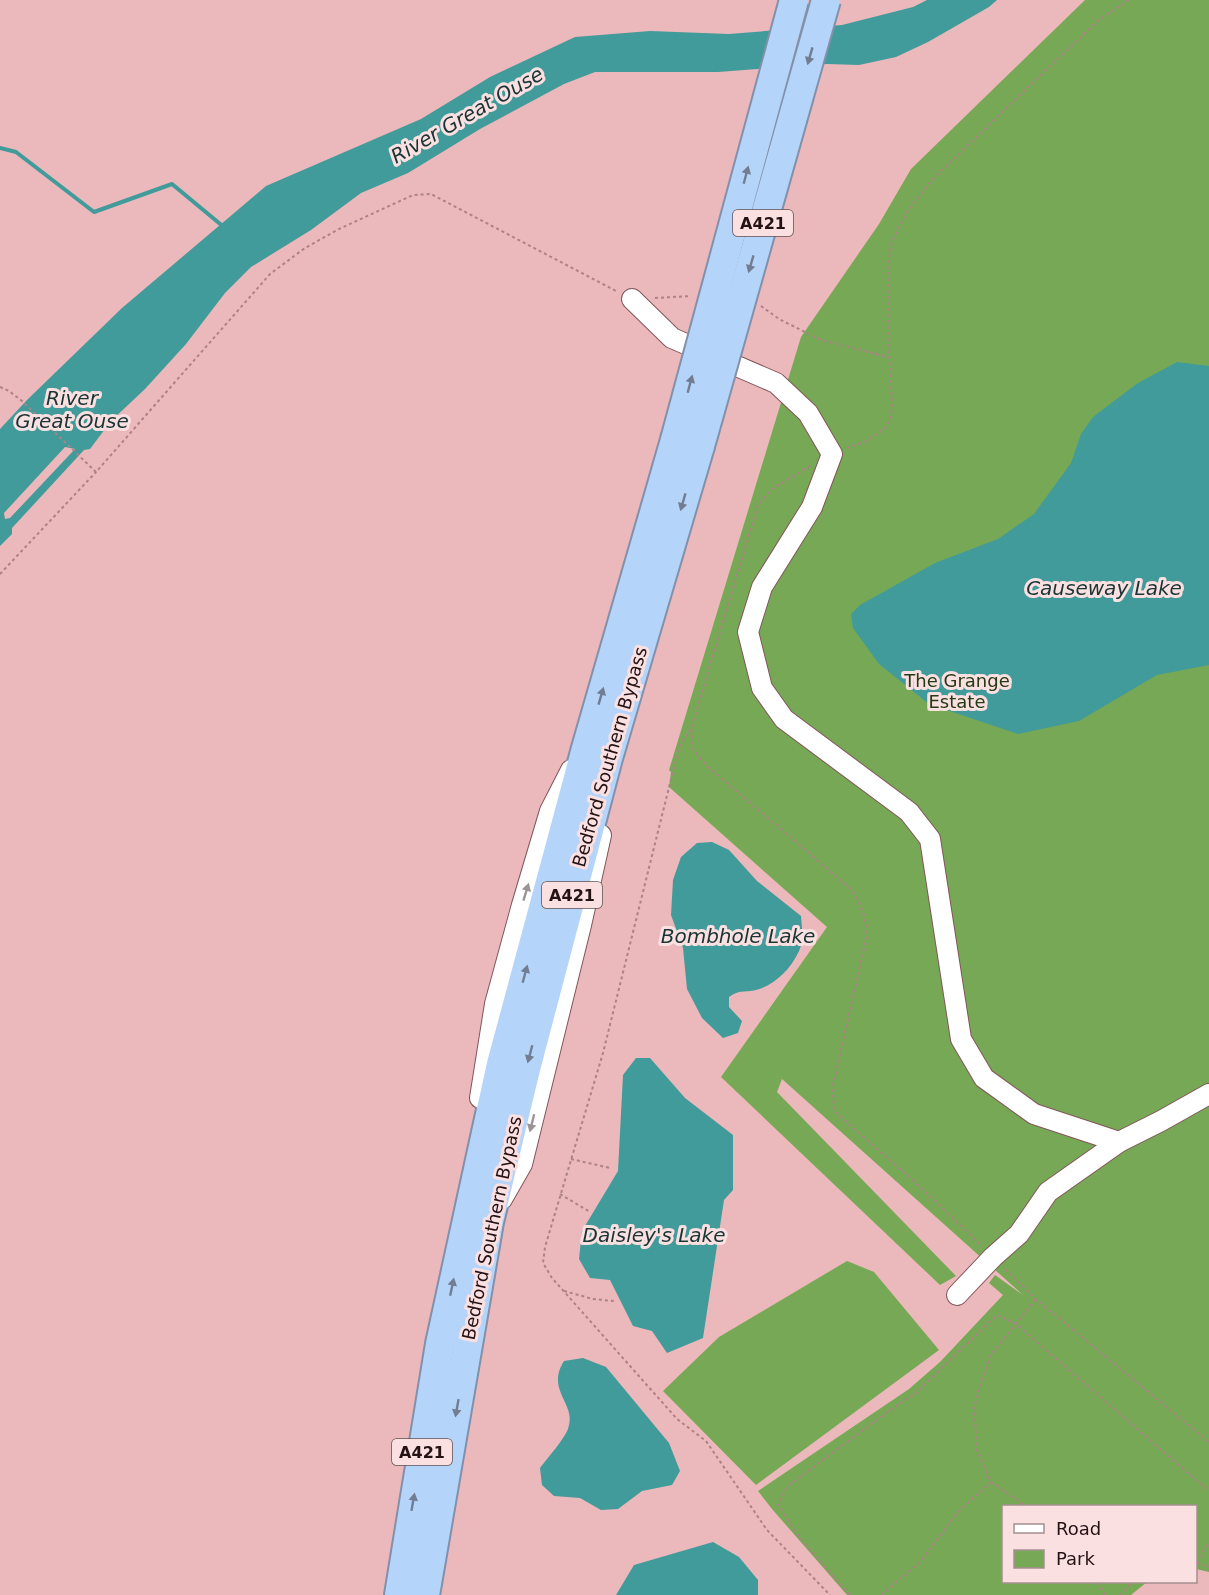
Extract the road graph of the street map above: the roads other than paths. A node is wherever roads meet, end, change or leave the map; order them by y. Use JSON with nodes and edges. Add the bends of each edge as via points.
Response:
{"nodes":[{"id":1,"x":794,"y":0,"type":"edge"},
{"id":2,"x":826,"y":0,"type":"edge"},
{"id":3,"x":632,"y":300,"type":"road end"},
{"id":4,"x":687,"y":443,"type":"junction"},
{"id":5,"x":597,"y":755,"type":"junction"},
{"id":6,"x":1209,"y":1094,"type":"edge"},
{"id":7,"x":1119,"y":1142,"type":"junction"},
{"id":8,"x":957,"y":1295,"type":"dead end"},
{"id":9,"x":453,"y":1347,"type":"junction"},
{"id":10,"x":416,"y":1562,"type":"junction"},
{"id":11,"x":399,"y":1595,"type":"edge"},
{"id":12,"x":425,"y":1595,"type":"edge"}],
"edges":[{"from":4,"to":1,"type":"highway","name":"Bedford Southern Bypass","number":"A421","one_way":true,"bridge":true},
{"from":2,"to":4,"type":"highway","name":"Bedford Southern Bypass","number":"A421","one_way":true,"bridge":true},
{"from":3,"to":7,"type":"lane","via":[[672,338],[776,383],[808,413],[832,454],[812,507],[762,587],[748,632],[762,688],[784,718],[909,812],[930,840],[961,1040],[984,1077],[1034,1114]]},
{"from":4,"to":5,"type":"highway","name":"Bedford Southern Bypass","number":"A421"},
{"from":5,"to":9,"type":"highway","name":"Bedford Southern Bypass","number":"A421","one_way":true,"via":[[526,1070]]},
{"from":9,"to":5,"type":"highway","name":"Bedford Southern Bypass","number":"A421","one_way":true,"via":[[471,1197],[501,1064]]},
{"from":6,"to":7,"type":"lane"},
{"from":7,"to":8,"type":"lane","via":[[1048,1192],[1019,1234]]},
{"from":9,"to":10,"type":"highway","name":"Bedford Southern Bypass","number":"A421"},
{"from":10,"to":11,"type":"highway","name":"Bedford Southern Bypass","number":"A421"},
{"from":10,"to":12,"type":"highway","name":"Bedford Southern Bypass","number":"A421"}]}
